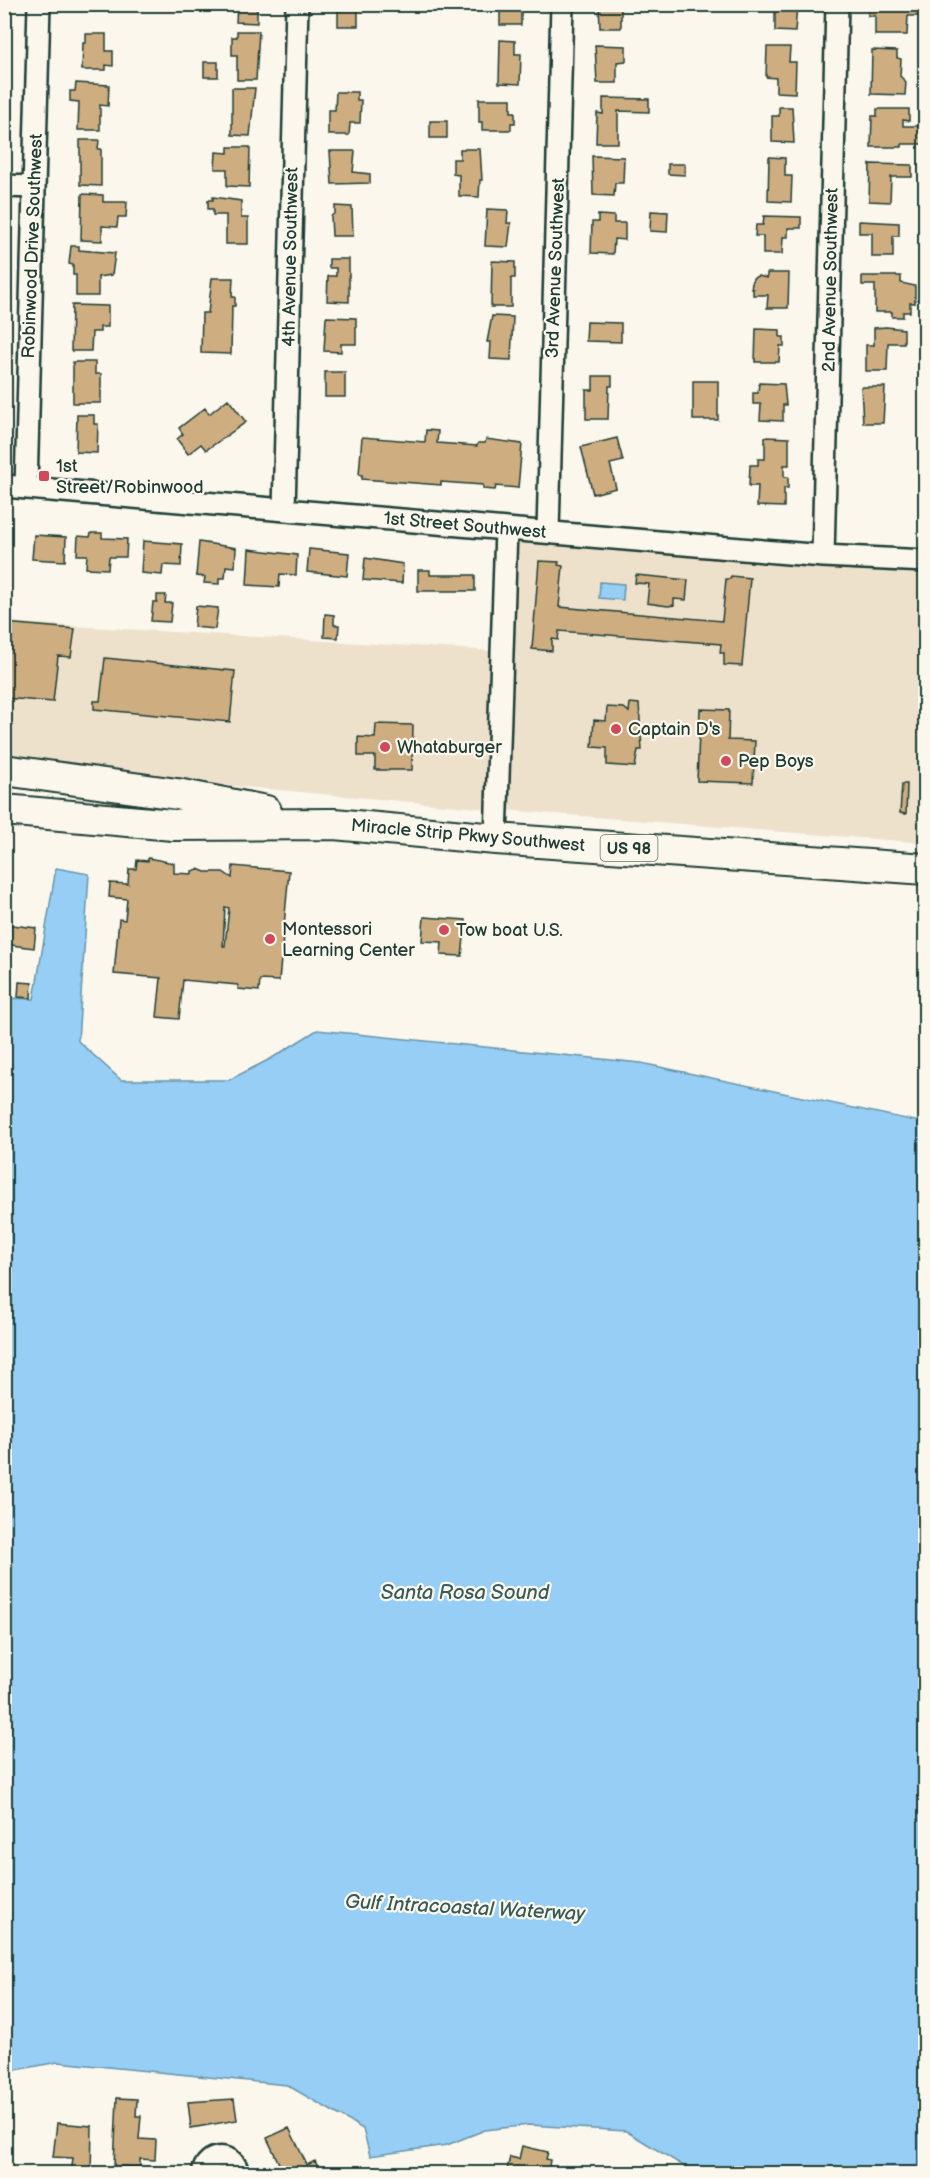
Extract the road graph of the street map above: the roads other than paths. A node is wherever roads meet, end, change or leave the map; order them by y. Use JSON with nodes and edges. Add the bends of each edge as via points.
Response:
{"nodes":[{"id":1,"x":39,"y":4,"type":"edge"},
{"id":2,"x":297,"y":4,"type":"edge"},
{"id":3,"x":562,"y":4,"type":"edge"},
{"id":4,"x":837,"y":4,"type":"edge"},
{"id":5,"x":4,"y":186,"type":"edge"},
{"id":6,"x":34,"y":187,"type":"junction"},
{"id":7,"x":4,"y":486,"type":"edge"},
{"id":8,"x":26,"y":488,"type":"junction"},
{"id":9,"x":284,"y":510,"type":"junction"},
{"id":10,"x":506,"y":529,"type":"junction"},
{"id":11,"x":548,"y":532,"type":"junction"},
{"id":12,"x":823,"y":556,"type":"junction"},
{"id":13,"x":926,"y":561,"type":"edge"},
{"id":14,"x":4,"y":770,"type":"edge"},
{"id":15,"x":4,"y":810,"type":"edge"},
{"id":16,"x":334,"y":824,"type":"junction"},
{"id":17,"x":496,"y":839,"type":"junction"},
{"id":18,"x":926,"y":869,"type":"edge"},
{"id":19,"x":203,"y":2174,"type":"edge"},
{"id":20,"x":238,"y":2174,"type":"edge"}],
"edges":[{"from":1,"to":6,"type":"street","name":"Robinwood Drive Southwest"},
{"from":2,"to":9,"type":"street","name":"4th Avenue Southwest"},
{"from":3,"to":11,"type":"street","name":"3rd Avenue Southwest"},
{"from":4,"to":12,"type":"street","name":"2nd Avenue Southwest"},
{"from":5,"to":6,"type":"street"},
{"from":6,"to":8,"type":"street","name":"Robinwood Drive Southwest"},
{"from":7,"to":8,"type":"street","name":"1st Street Southwest"},
{"from":8,"to":9,"type":"street","name":"1st Street Southwest"},
{"from":9,"to":10,"type":"street","name":"1st Street Southwest"},
{"from":10,"to":11,"type":"street","name":"1st Street Southwest"},
{"from":10,"to":17,"type":"street"},
{"from":11,"to":12,"type":"street","name":"1st Street Southwest"},
{"from":12,"to":13,"type":"street","name":"1st Street Southwest"},
{"from":14,"to":16,"type":"highway","name":"Miracle Strip Pkwy Southwest","number":"US 98","via":[[177,794]]},
{"from":15,"to":16,"type":"highway","name":"Miracle Strip Pkwy Southwest","number":"US 98","via":[[172,825]]},
{"from":16,"to":17,"type":"highway","name":"Miracle Strip Pkwy Southwest","number":"US 98"},
{"from":17,"to":18,"type":"highway","name":"Miracle Strip Pkwy Southwest","number":"US 98"},
{"from":19,"to":20,"type":"street","via":[[207,2162],[215,2157],[234,2162]]}]}
